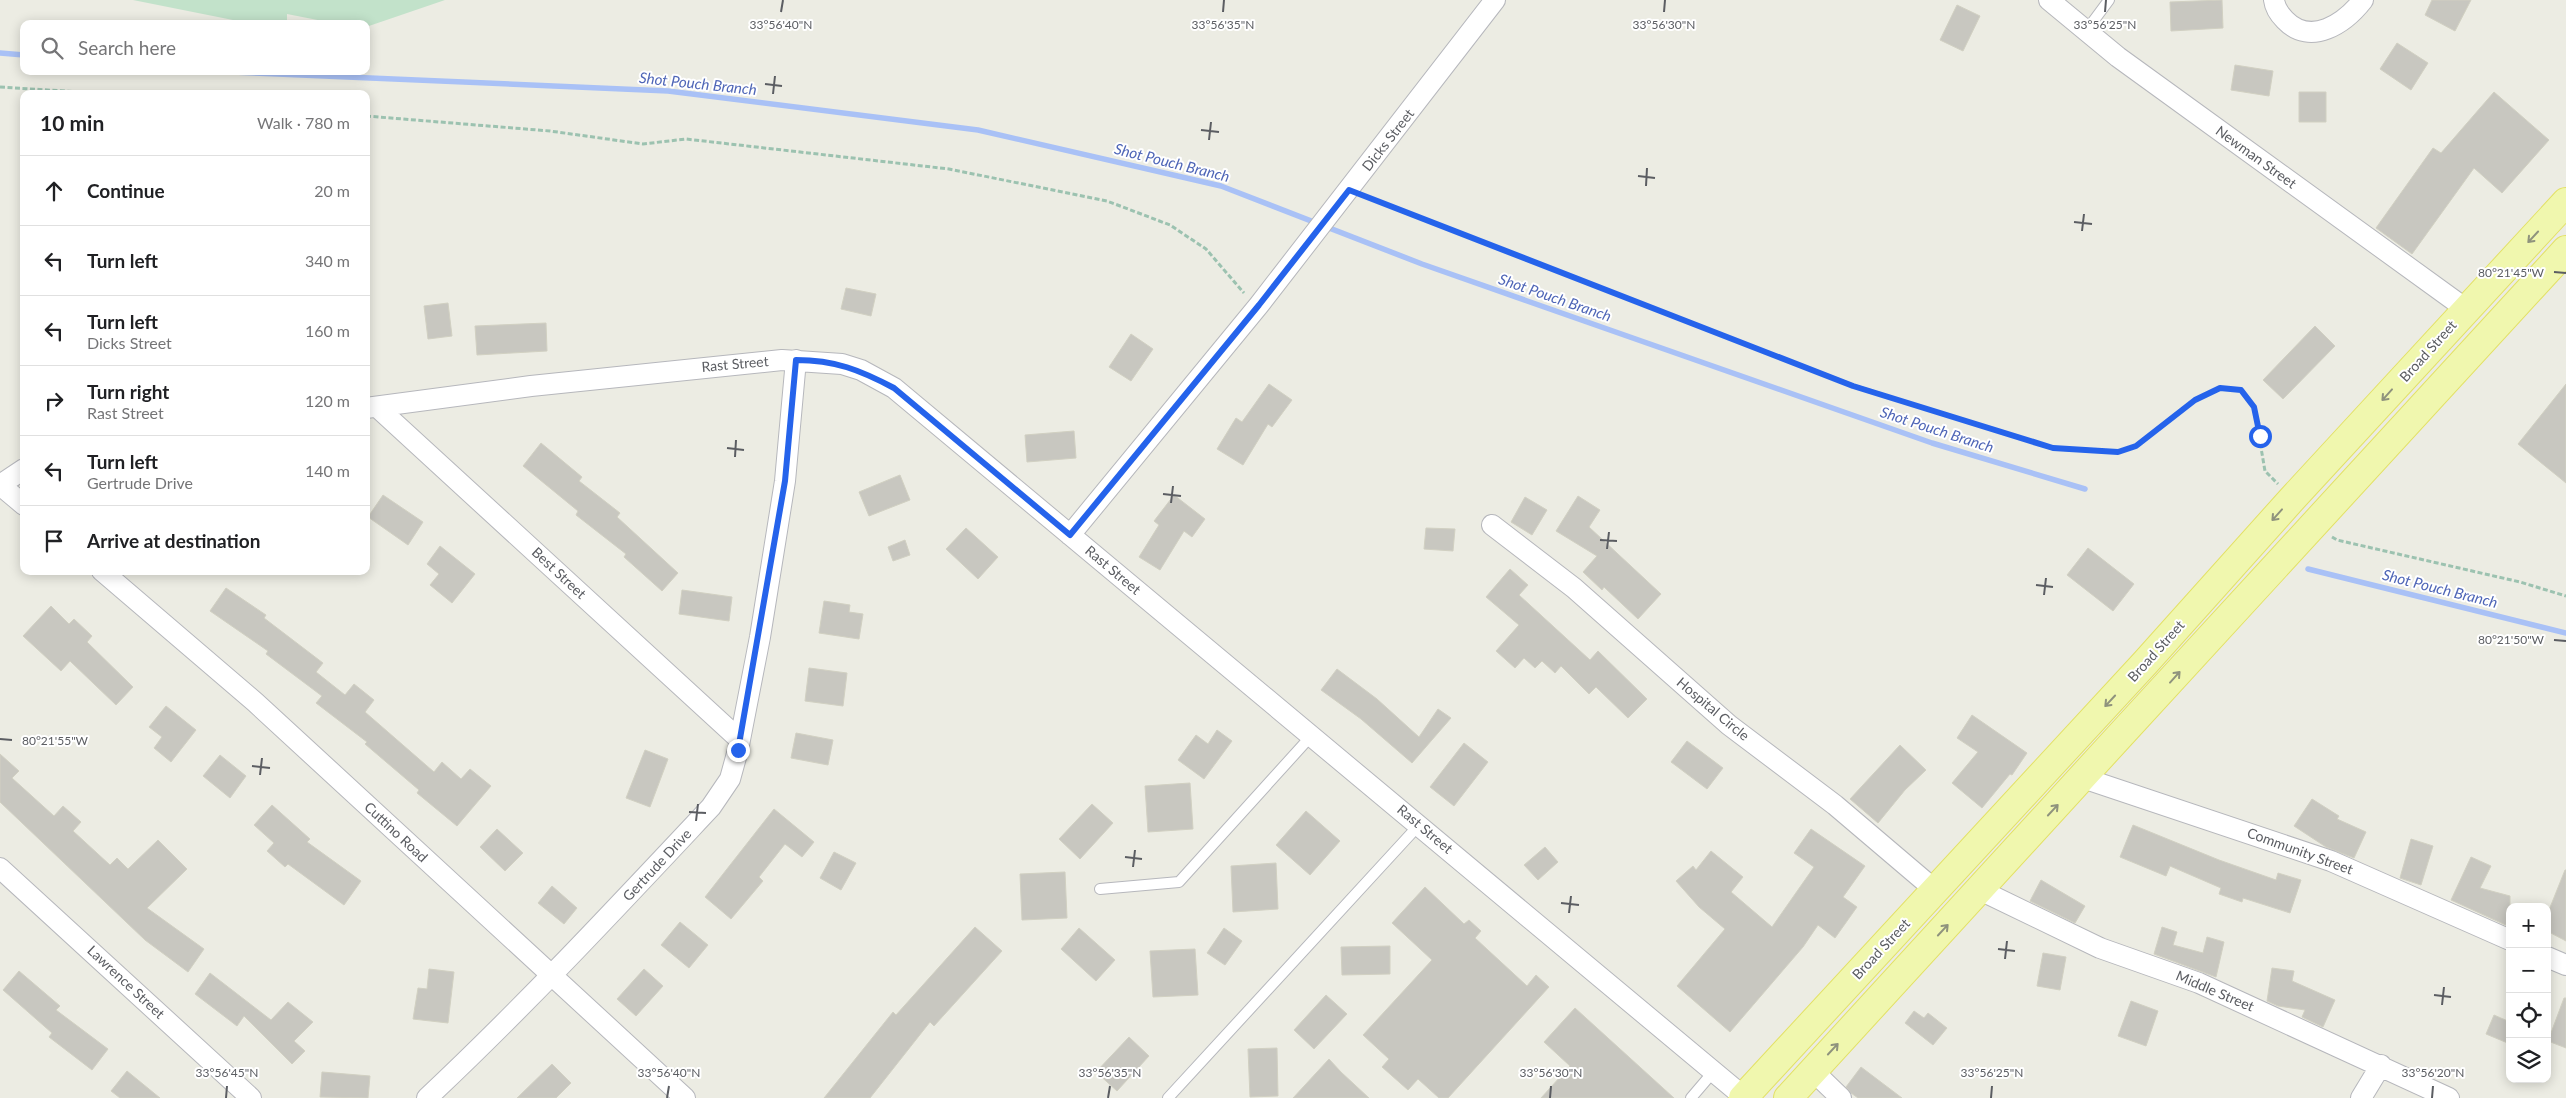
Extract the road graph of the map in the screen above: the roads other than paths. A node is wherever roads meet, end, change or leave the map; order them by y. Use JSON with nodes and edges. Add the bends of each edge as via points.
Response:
{"nodes":[{"id":1,"x":1495,"y":0,"type":"edge"},
{"id":2,"x":2049,"y":0,"type":"edge"},
{"id":3,"x":2108,"y":0,"type":"edge"},
{"id":4,"x":2274,"y":0,"type":"edge"},
{"id":5,"x":2363,"y":0,"type":"edge"},
{"id":6,"x":2086,"y":31,"type":"junction"},
{"id":7,"x":2566,"y":202,"type":"edge"},
{"id":8,"x":2563,"y":259,"type":"edge"},
{"id":9,"x":2466,"y":309,"type":"junction"},
{"id":10,"x":796,"y":360,"type":"junction"},
{"id":11,"x":372,"y":407,"type":"edge"},
{"id":12,"x":20,"y":472,"type":"edge"},
{"id":13,"x":0,"y":485,"type":"edge"},
{"id":14,"x":20,"y":502,"type":"edge"},
{"id":15,"x":1492,"y":525,"type":"dead end"},
{"id":16,"x":1070,"y":535,"type":"junction"},
{"id":17,"x":107,"y":575,"type":"edge"},
{"id":18,"x":1312,"y":736,"type":"junction"},
{"id":19,"x":740,"y":740,"type":"junction"},
{"id":20,"x":2084,"y":778,"type":"junction"},
{"id":21,"x":1419,"y":825,"type":"junction"},
{"id":22,"x":0,"y":868,"type":"edge"},
{"id":23,"x":1100,"y":889,"type":"dead end"},
{"id":24,"x":1936,"y":890,"type":"junction"},
{"id":25,"x":1980,"y":890,"type":"junction"},
{"id":26,"x":2506,"y":938,"type":"edge"},
{"id":27,"x":2551,"y":958,"type":"edge"},
{"id":28,"x":2566,"y":965,"type":"edge"},
{"id":29,"x":552,"y":975,"type":"junction"},
{"id":30,"x":2381,"y":1065,"type":"junction"},
{"id":31,"x":1714,"y":1071,"type":"junction"},
{"id":32,"x":1813,"y":1071,"type":"junction"},
{"id":33,"x":1744,"y":1097,"type":"edge"},
{"id":34,"x":251,"y":1098,"type":"edge"},
{"id":35,"x":427,"y":1098,"type":"edge"},
{"id":36,"x":685,"y":1098,"type":"edge"},
{"id":37,"x":1168,"y":1098,"type":"edge"},
{"id":38,"x":1691,"y":1098,"type":"edge"},
{"id":39,"x":1788,"y":1098,"type":"edge"},
{"id":40,"x":1841,"y":1098,"type":"edge"},
{"id":41,"x":2361,"y":1098,"type":"edge"},
{"id":42,"x":2449,"y":1098,"type":"edge"}],
"edges":[{"from":1,"to":16,"type":"street","name":"Dicks Street","via":[[1294,260]]},
{"from":2,"to":6,"type":"street","name":"Newman Street"},
{"from":3,"to":6,"type":"lane"},
{"from":4,"to":5,"type":"street","via":[[2288,24],[2304,31],[2321,32],[2337,26]]},
{"from":6,"to":9,"type":"street","name":"Newman Street"},
{"from":7,"to":9,"type":"main road","name":"Broad Street","one_way":true},
{"from":20,"to":8,"type":"main road","one_way":true,"via":[[2300,537]]},
{"from":9,"to":24,"type":"main road","name":"Broad Street","one_way":true},
{"from":10,"to":11,"type":"street","name":"Rast Street","via":[[654,372]]},
{"from":10,"to":16,"type":"street","name":"Rast Street","via":[[842,364],[862,370],[894,388]]},
{"from":10,"to":19,"type":"street","name":"Gertrude Drive","via":[[785,481]]},
{"from":11,"to":19,"type":"street","name":"Best Street"},
{"from":12,"to":13,"type":"street"},
{"from":13,"to":14,"type":"street"},
{"from":15,"to":24,"type":"street","name":"Hospital Circle","via":[[1574,588],[1729,725],[1828,799]]},
{"from":16,"to":18,"type":"street","name":"Rast Street"},
{"from":17,"to":29,"type":"street","name":"Cuttino Road","via":[[256,702]]},
{"from":18,"to":21,"type":"street","name":"Rast Street"},
{"from":18,"to":23,"type":"lane","via":[[1179,882]]},
{"from":19,"to":29,"type":"street","name":"Gertrude Drive","via":[[730,779],[711,807]]},
{"from":25,"to":20,"type":"main road","one_way":true},
{"from":20,"to":26,"type":"street","name":"Community Street","via":[[2331,861]]},
{"from":21,"to":31,"type":"street","name":"Rast Street"},
{"from":21,"to":37,"type":"lane"},
{"from":22,"to":34,"type":"street","name":"Lawrence Street"},
{"from":24,"to":33,"type":"main road","name":"Broad Street"},
{"from":25,"to":30,"type":"street","name":"Middle Street","via":[[2100,948],[2200,983]]},
{"from":32,"to":25,"type":"main road","one_way":true},
{"from":27,"to":28,"type":"street"},
{"from":29,"to":35,"type":"street","name":"Gertrude Drive"},
{"from":29,"to":36,"type":"street","name":"Cuttino Road"},
{"from":30,"to":41,"type":"street"},
{"from":30,"to":42,"type":"street","name":"Middle Street"},
{"from":31,"to":33,"type":"street","name":"Rast Street"},
{"from":31,"to":38,"type":"lane"},
{"from":32,"to":39,"type":"main road"},
{"from":32,"to":40,"type":"street"}]}
